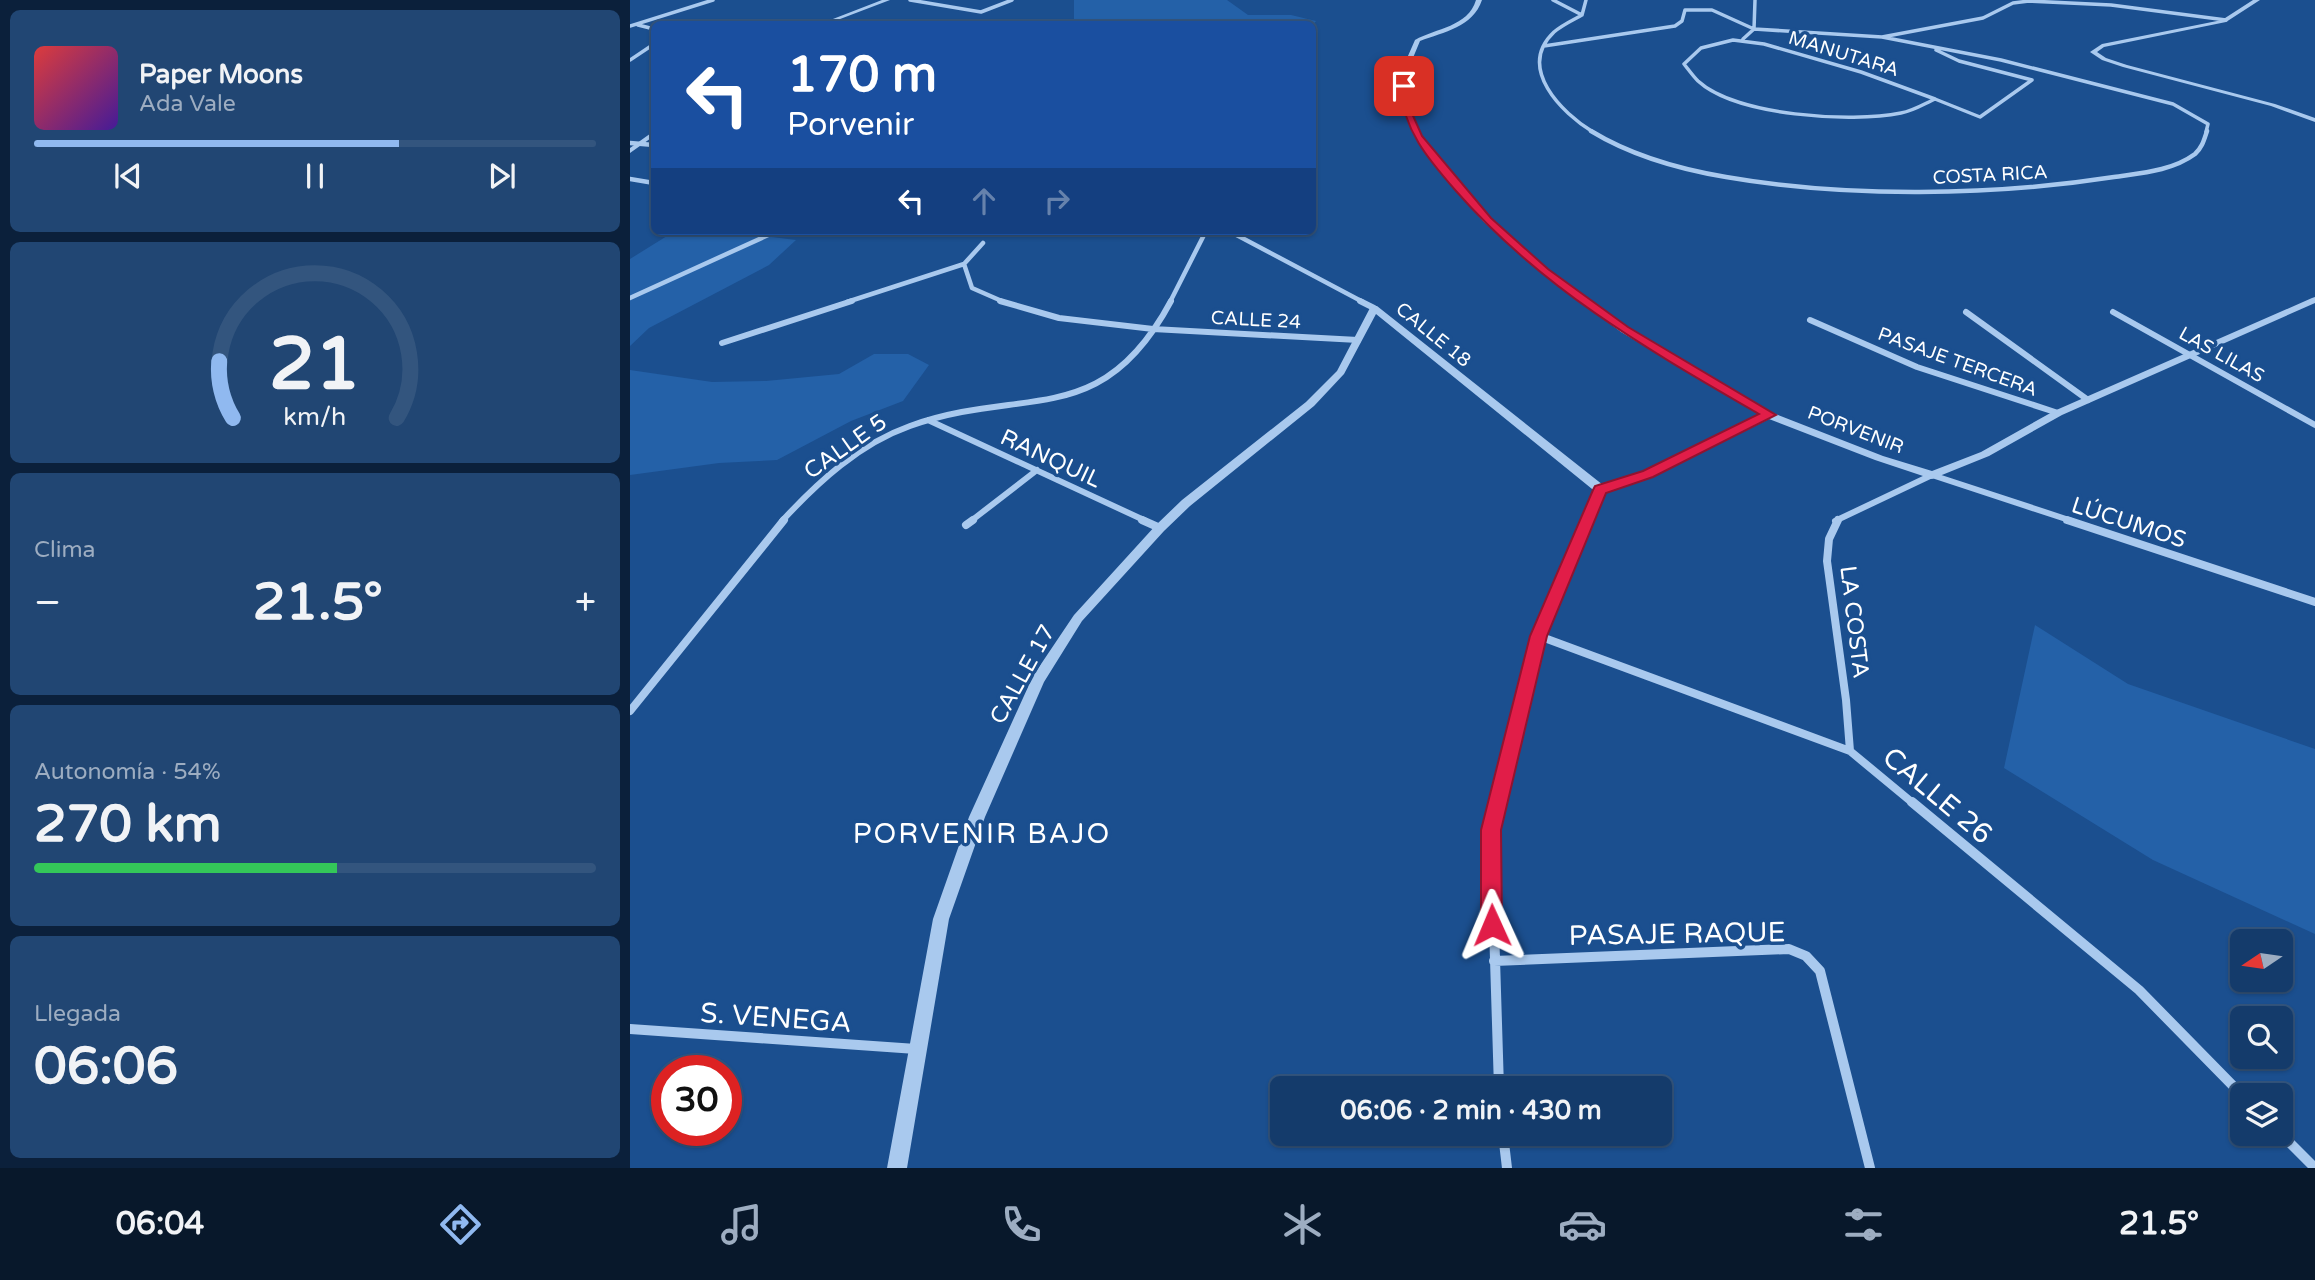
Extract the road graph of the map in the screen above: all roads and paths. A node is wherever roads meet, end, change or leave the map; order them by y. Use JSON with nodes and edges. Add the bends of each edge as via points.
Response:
{"nodes":[{"id":1,"x":713,"y":0,"type":"edge"},
{"id":2,"x":887,"y":0,"type":"edge"},
{"id":3,"x":910,"y":0,"type":"edge"},
{"id":4,"x":1012,"y":0,"type":"edge"},
{"id":5,"x":1479,"y":0,"type":"edge"},
{"id":6,"x":1553,"y":0,"type":"edge"},
{"id":7,"x":1586,"y":0,"type":"edge"},
{"id":8,"x":1755,"y":0,"type":"edge"},
{"id":9,"x":2257,"y":0,"type":"edge"},
{"id":10,"x":1582,"y":15,"type":"junction"},
{"id":11,"x":2226,"y":20,"type":"junction"},
{"id":12,"x":831,"y":21,"type":"edge"},
{"id":13,"x":631,"y":25,"type":"edge"},
{"id":14,"x":651,"y":28,"type":"edge"},
{"id":15,"x":1754,"y":29,"type":"junction"},
{"id":16,"x":1882,"y":37,"type":"junction"},
{"id":17,"x":1743,"y":39,"type":"junction"},
{"id":18,"x":1925,"y":45,"type":"junction"},
{"id":19,"x":651,"y":46,"type":"edge"},
{"id":20,"x":1544,"y":46,"type":"junction"},
{"id":21,"x":630,"y":60,"type":"edge"},
{"id":22,"x":1937,"y":98,"type":"junction"},
{"id":23,"x":2315,"y":120,"type":"edge"},
{"id":24,"x":651,"y":134,"type":"edge"},
{"id":25,"x":630,"y":143,"type":"edge"},
{"id":26,"x":639,"y":144,"type":"junction"},
{"id":27,"x":651,"y":145,"type":"edge"},
{"id":28,"x":630,"y":151,"type":"edge"},
{"id":29,"x":630,"y":179,"type":"edge"},
{"id":30,"x":651,"y":182,"type":"edge"},
{"id":31,"x":768,"y":235,"type":"edge"},
{"id":32,"x":1204,"y":235,"type":"edge"},
{"id":33,"x":1236,"y":235,"type":"edge"},
{"id":34,"x":983,"y":243,"type":"dead end"},
{"id":35,"x":964,"y":264,"type":"junction"},
{"id":36,"x":630,"y":298,"type":"edge"},
{"id":37,"x":2315,"y":300,"type":"edge"},
{"id":38,"x":1374,"y":308,"type":"junction"},
{"id":39,"x":2113,"y":312,"type":"dead end"},
{"id":40,"x":1966,"y":313,"type":"dead end"},
{"id":41,"x":1810,"y":320,"type":"dead end"},
{"id":42,"x":1153,"y":329,"type":"junction"},
{"id":43,"x":1357,"y":340,"type":"junction"},
{"id":44,"x":722,"y":343,"type":"dead end"},
{"id":45,"x":2194,"y":355,"type":"junction"},
{"id":46,"x":2088,"y":400,"type":"junction"},
{"id":47,"x":2058,"y":413,"type":"junction"},
{"id":48,"x":1769,"y":415,"type":"junction"},
{"id":49,"x":927,"y":420,"type":"junction"},
{"id":50,"x":2315,"y":425,"type":"edge"},
{"id":51,"x":1037,"y":470,"type":"junction"},
{"id":52,"x":1932,"y":475,"type":"junction"},
{"id":53,"x":1601,"y":490,"type":"junction"},
{"id":54,"x":966,"y":525,"type":"dead end"},
{"id":55,"x":1160,"y":528,"type":"junction"},
{"id":56,"x":2315,"y":602,"type":"edge"},
{"id":57,"x":1539,"y":636,"type":"junction"},
{"id":58,"x":630,"y":710,"type":"edge"},
{"id":59,"x":1850,"y":751,"type":"junction"},
{"id":60,"x":1494,"y":961,"type":"junction"},
{"id":61,"x":630,"y":1029,"type":"edge"},
{"id":62,"x":918,"y":1049,"type":"junction"},
{"id":63,"x":1499,"y":1076,"type":"edge"},
{"id":64,"x":2230,"y":1083,"type":"edge"},
{"id":65,"x":1504,"y":1146,"type":"edge"},
{"id":66,"x":2293,"y":1146,"type":"edge"},
{"id":67,"x":897,"y":1168,"type":"edge"},
{"id":68,"x":1507,"y":1168,"type":"edge"},
{"id":69,"x":1870,"y":1168,"type":"edge"},
{"id":70,"x":2315,"y":1168,"type":"edge"}],
"edges":[{"from":1,"to":13,"type":"street"},
{"from":2,"to":12,"type":"street"},
{"from":3,"to":4,"type":"street","via":[[981,12]]},
{"from":5,"to":48,"type":"street","name":"PORVENIR","via":[[1470,19],[1418,40],[1404,86],[1406,109],[1418,136],[1487,220],[1545,271],[1624,330]]},
{"from":6,"to":10,"type":"street"},
{"from":7,"to":10,"type":"street"},
{"from":8,"to":15,"type":"street"},
{"from":9,"to":11,"type":"street"},
{"from":10,"to":20,"type":"street","via":[[1551,35]]},
{"from":11,"to":16,"type":"street","via":[[2111,5],[2029,1],[2013,3],[1983,18]]},
{"from":11,"to":23,"type":"street","via":[[2102,46],[2093,52],[2115,63]]},
{"from":13,"to":14,"type":"street"},
{"from":15,"to":16,"type":"street"},
{"from":15,"to":17,"type":"street"},
{"from":15,"to":20,"type":"street","via":[[1712,10],[1694,8],[1685,10],[1675,26]]},
{"from":16,"to":18,"type":"street","name":"COSTA RICA"},
{"from":17,"to":22,"type":"street","name":"MANUTARA"},
{"from":17,"to":22,"type":"street","name":"MANUTARA","via":[[1699,48],[1688,55],[1684,64],[1689,74],[1719,94],[1805,115],[1902,113]]},
{"from":18,"to":20,"type":"street","name":"COSTA RICA","via":[[2054,72],[2173,104],[2208,124],[2205,136],[2198,152],[2174,165],[2085,182],[1908,191],[1767,182],[1669,164],[1610,144],[1560,108],[1545,86],[1540,53]]},
{"from":18,"to":22,"type":"street","name":"MANUTARA","via":[[1959,61],[2032,80],[1980,117]]},
{"from":19,"to":21,"type":"street"},
{"from":24,"to":26,"type":"street"},
{"from":25,"to":26,"type":"street"},
{"from":26,"to":27,"type":"street"},
{"from":26,"to":28,"type":"street"},
{"from":29,"to":30,"type":"street"},
{"from":31,"to":36,"type":"street"},
{"from":32,"to":42,"type":"street","name":"CALLE 5"},
{"from":33,"to":38,"type":"street","name":"CALLE 18"},
{"from":34,"to":35,"type":"street"},
{"from":35,"to":42,"type":"street","name":"CALLE 24","via":[[972,288],[1010,305],[1059,318]]},
{"from":35,"to":44,"type":"street"},
{"from":37,"to":45,"type":"street"},
{"from":38,"to":43,"type":"street","name":"CALLE 17"},
{"from":38,"to":53,"type":"street","name":"CALLE 18"},
{"from":39,"to":45,"type":"street","name":"LAS LILAS"},
{"from":40,"to":46,"type":"street"},
{"from":41,"to":47,"type":"street","name":"PASAJE TERCERA","via":[[1917,367]]},
{"from":42,"to":43,"type":"street","name":"CALLE 24"},
{"from":42,"to":49,"type":"street","name":"CALLE 5","via":[[1139,352],[1113,377],[1094,387]]},
{"from":43,"to":55,"type":"street","name":"CALLE 17","via":[[1341,372],[1310,404]]},
{"from":45,"to":46,"type":"street"},
{"from":45,"to":50,"type":"street","name":"LAS LILAS"},
{"from":46,"to":47,"type":"street"},
{"from":47,"to":52,"type":"street","via":[[1985,454]]},
{"from":48,"to":52,"type":"street","name":"PORVENIR"},
{"from":48,"to":53,"type":"street","via":[[1648,474]]},
{"from":49,"to":51,"type":"street","name":"RANQUIL"},
{"from":49,"to":58,"type":"street","name":"CALLE 5","via":[[877,441],[813,487]]},
{"from":51,"to":54,"type":"street"},
{"from":51,"to":55,"type":"street","name":"RANQUIL"},
{"from":52,"to":56,"type":"street","name":"LÚCUMOS"},
{"from":52,"to":59,"type":"street","name":"LA COSTA","via":[[1835,521],[1829,539],[1827,561]]},
{"from":53,"to":57,"type":"street"},
{"from":55,"to":62,"type":"street","name":"CALLE 17","via":[[1078,618],[1038,680],[1011,736],[941,919]]},
{"from":57,"to":59,"type":"street","name":"CALLE 26"},
{"from":57,"to":60,"type":"street","via":[[1491,830]]},
{"from":59,"to":64,"type":"street","name":"CALLE 26","via":[[2139,990]]},
{"from":60,"to":63,"type":"street"},
{"from":60,"to":69,"type":"street","name":"PASAJE RAQUE","via":[[1789,949],[1806,956],[1820,971]]},
{"from":61,"to":62,"type":"street","name":"S. VENEGA"},
{"from":62,"to":67,"type":"street","name":"CALLE 17"},
{"from":65,"to":68,"type":"street"},
{"from":66,"to":70,"type":"street"}]}
